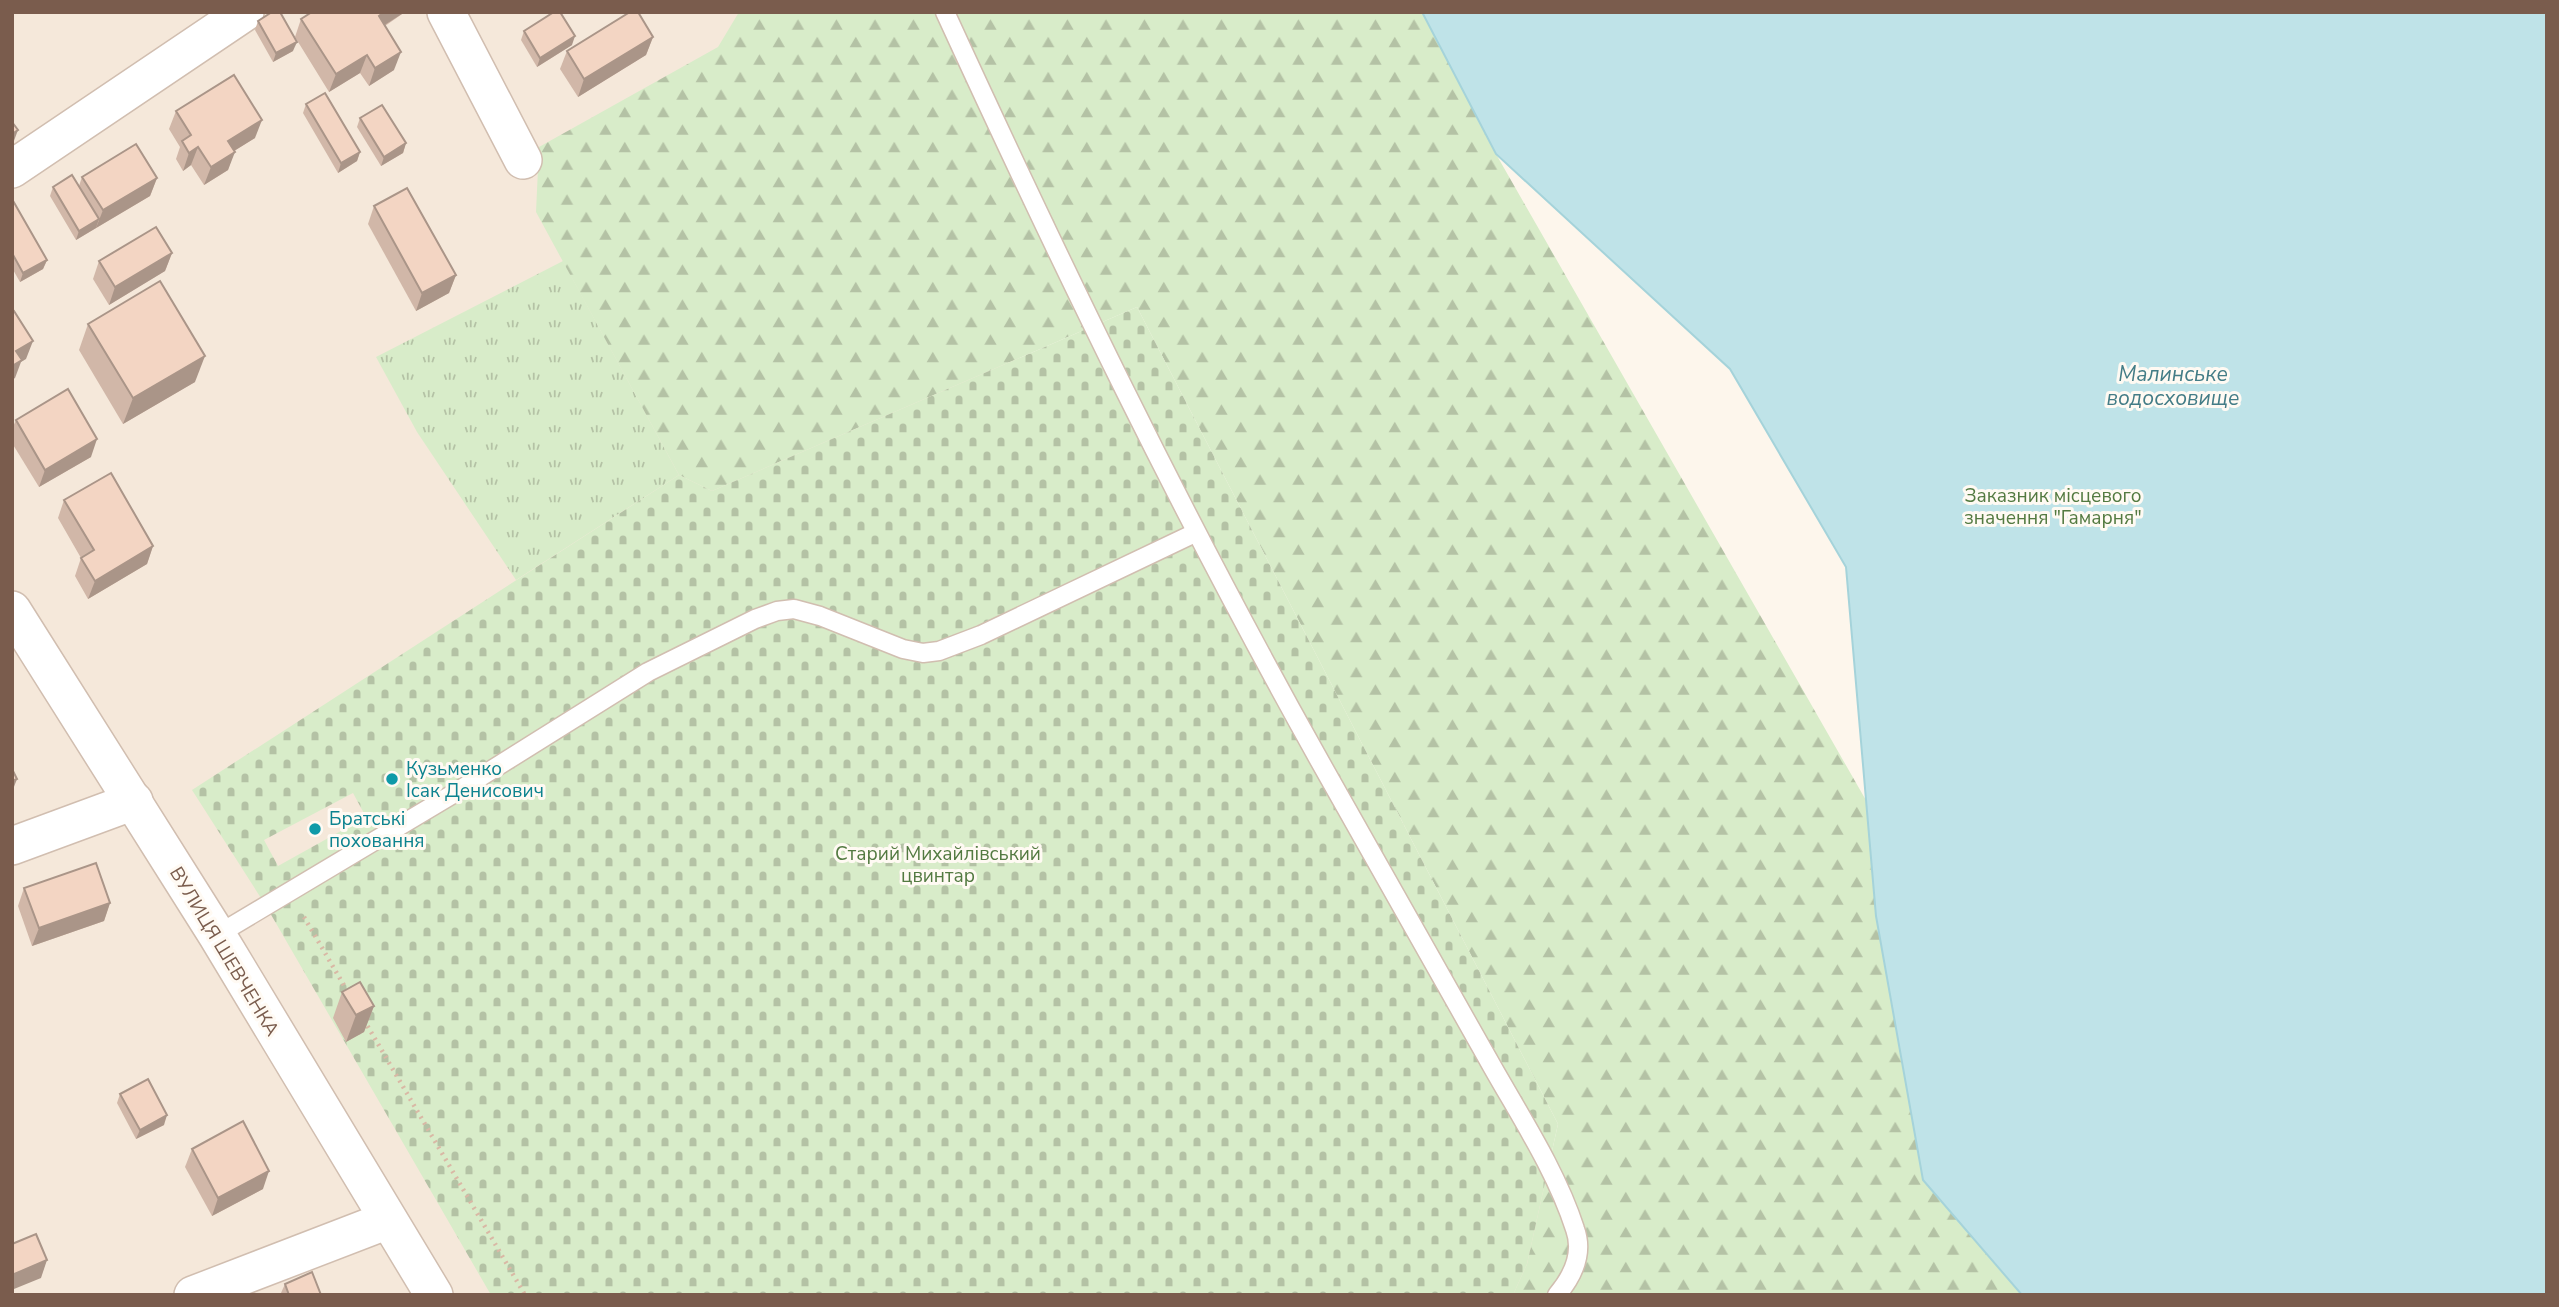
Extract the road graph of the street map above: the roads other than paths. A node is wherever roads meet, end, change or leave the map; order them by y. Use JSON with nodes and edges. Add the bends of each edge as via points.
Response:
{"nodes":[{"id":1,"x":245,"y":12,"type":"edge"},
{"id":2,"x":446,"y":12,"type":"edge"},
{"id":3,"x":945,"y":12,"type":"edge"},
{"id":4,"x":523,"y":160,"type":"dead end"},
{"id":5,"x":12,"y":169,"type":"edge"},
{"id":6,"x":1195,"y":533,"type":"junction"},
{"id":7,"x":12,"y":610,"type":"edge"},
{"id":8,"x":134,"y":801,"type":"junction"},
{"id":9,"x":12,"y":846,"type":"edge"},
{"id":10,"x":217,"y":935,"type":"junction"},
{"id":11,"x":388,"y":1220,"type":"junction"},
{"id":12,"x":193,"y":1295,"type":"edge"},
{"id":13,"x":434,"y":1295,"type":"edge"},
{"id":14,"x":1557,"y":1295,"type":"edge"}],
"edges":[{"from":1,"to":5,"type":"street"},
{"from":2,"to":4,"type":"street"},
{"from":3,"to":6,"type":"lane"},
{"from":6,"to":10,"type":"lane","via":[[939,652],[903,649],[794,609],[755,619],[648,672]]},
{"from":6,"to":14,"type":"lane","via":[[1566,1205],[1579,1252]]},
{"from":7,"to":8,"type":"street","name":"ВУЛИЦЯ ШЕВЧЕНКА"},
{"from":8,"to":9,"type":"street"},
{"from":8,"to":10,"type":"street","name":"ВУЛИЦЯ ШЕВЧЕНКА"},
{"from":10,"to":11,"type":"street","name":"ВУЛИЦЯ ШЕВЧЕНКА"},
{"from":11,"to":12,"type":"street"},
{"from":11,"to":13,"type":"street","name":"ВУЛИЦЯ ШЕВЧЕНКА"}]}
